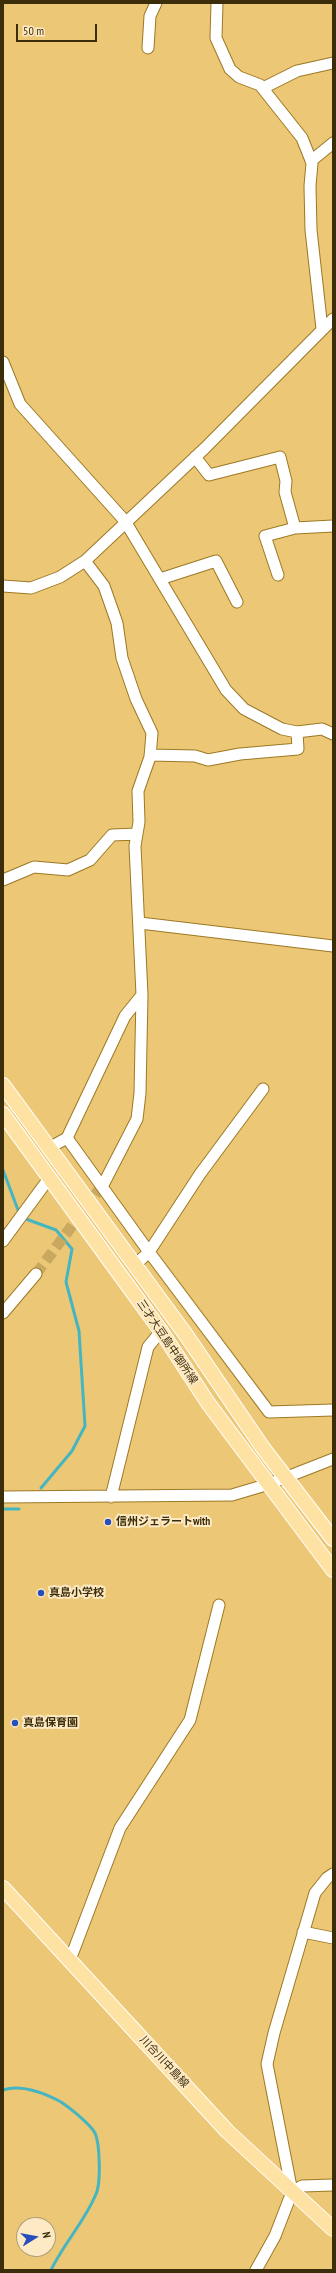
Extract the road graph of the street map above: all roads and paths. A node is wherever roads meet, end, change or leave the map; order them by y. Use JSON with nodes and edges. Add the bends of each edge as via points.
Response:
{"nodes":[{"id":1,"x":156,"y":3,"type":"edge"},
{"id":2,"x":217,"y":3,"type":"edge"},
{"id":3,"x":148,"y":48,"type":"dead end"},
{"id":4,"x":333,"y":63,"type":"edge"},
{"id":5,"x":262,"y":88,"type":"junction"},
{"id":6,"x":333,"y":143,"type":"edge"},
{"id":7,"x":311,"y":161,"type":"junction"},
{"id":8,"x":333,"y":319,"type":"edge"},
{"id":9,"x":322,"y":329,"type":"junction"},
{"id":10,"x":3,"y":362,"type":"edge"},
{"id":11,"x":195,"y":457,"type":"junction"},
{"id":12,"x":125,"y":521,"type":"junction"},
{"id":13,"x":333,"y":526,"type":"edge"},
{"id":14,"x":295,"y":528,"type":"junction"},
{"id":15,"x":85,"y":560,"type":"junction"},
{"id":16,"x":278,"y":575,"type":"dead end"},
{"id":17,"x":160,"y":579,"type":"junction"},
{"id":18,"x":3,"y":586,"type":"edge"},
{"id":19,"x":237,"y":602,"type":"dead end"},
{"id":20,"x":297,"y":732,"type":"junction"},
{"id":21,"x":333,"y":734,"type":"edge"},
{"id":22,"x":150,"y":755,"type":"junction"},
{"id":23,"x":137,"y":834,"type":"junction"},
{"id":24,"x":3,"y":880,"type":"edge"},
{"id":25,"x":140,"y":923,"type":"junction"},
{"id":26,"x":333,"y":946,"type":"edge"},
{"id":27,"x":142,"y":995,"type":"junction"},
{"id":28,"x":3,"y":1086,"type":"edge"},
{"id":29,"x":262,"y":1089,"type":"dead end"},
{"id":30,"x":3,"y":1114,"type":"edge"},
{"id":31,"x":67,"y":1138,"type":"junction"},
{"id":32,"x":49,"y":1148,"type":"junction"},
{"id":33,"x":50,"y":1177,"type":"junction"},
{"id":34,"x":104,"y":1183,"type":"tunnel mouth"},
{"id":35,"x":3,"y":1241,"type":"edge"},
{"id":36,"x":149,"y":1252,"type":"junction"},
{"id":37,"x":135,"y":1265,"type":"junction"},
{"id":38,"x":36,"y":1274,"type":"tunnel mouth"},
{"id":39,"x":3,"y":1313,"type":"edge"},
{"id":40,"x":161,"y":1331,"type":"junction"},
{"id":41,"x":333,"y":1410,"type":"edge"},
{"id":42,"x":333,"y":1459,"type":"edge"},
{"id":43,"x":286,"y":1478,"type":"junction"},
{"id":44,"x":269,"y":1484,"type":"junction"},
{"id":45,"x":3,"y":1497,"type":"edge"},
{"id":46,"x":111,"y":1497,"type":"junction"},
{"id":47,"x":333,"y":1539,"type":"edge"},
{"id":48,"x":333,"y":1570,"type":"edge"},
{"id":49,"x":219,"y":1605,"type":"dead end"},
{"id":50,"x":333,"y":1874,"type":"edge"},
{"id":51,"x":3,"y":1888,"type":"edge"},
{"id":52,"x":304,"y":1932,"type":"junction"},
{"id":53,"x":333,"y":1938,"type":"edge"},
{"id":54,"x":70,"y":1960,"type":"junction"},
{"id":55,"x":333,"y":2185,"type":"edge"},
{"id":56,"x":292,"y":2192,"type":"junction"},
{"id":57,"x":333,"y":2229,"type":"edge"},
{"id":58,"x":256,"y":2270,"type":"edge"}],
"edges":[{"from":1,"to":3,"type":"street","via":[[150,16]]},
{"from":2,"to":5,"type":"street","via":[[216,38],[230,69],[239,77]]},
{"from":4,"to":5,"type":"street","via":[[297,71]]},
{"from":5,"to":7,"type":"street","via":[[302,138]]},
{"from":6,"to":7,"type":"street"},
{"from":7,"to":9,"type":"street","via":[[311,230]]},
{"from":8,"to":9,"type":"street"},
{"from":9,"to":11,"type":"street"},
{"from":10,"to":12,"type":"street","via":[[20,404]]},
{"from":11,"to":12,"type":"street"},
{"from":11,"to":14,"type":"street","via":[[210,475],[280,457],[286,480],[285,492]]},
{"from":12,"to":15,"type":"street"},
{"from":12,"to":17,"type":"street"},
{"from":13,"to":14,"type":"street"},
{"from":14,"to":16,"type":"street","via":[[266,536]]},
{"from":15,"to":18,"type":"street","via":[[60,577],[31,588]]},
{"from":15,"to":22,"type":"street","via":[[104,586],[117,623],[122,658],[136,699],[152,733]]},
{"from":17,"to":19,"type":"street","via":[[216,561]]},
{"from":17,"to":20,"type":"street","via":[[226,690],[244,709],[282,729]]},
{"from":20,"to":21,"type":"street","via":[[322,729]]},
{"from":20,"to":22,"type":"street","via":[[298,750],[240,754],[208,760],[195,756]]},
{"from":22,"to":23,"type":"street","via":[[138,791]]},
{"from":23,"to":24,"type":"street","via":[[112,835],[90,860],[68,870],[34,867]]},
{"from":23,"to":25,"type":"street","via":[[135,846]]},
{"from":25,"to":26,"type":"street"},
{"from":25,"to":27,"type":"street"},
{"from":27,"to":31,"type":"street","via":[[125,1016]]},
{"from":27,"to":34,"type":"street","via":[[142,1059],[137,1119]]},
{"from":28,"to":32,"type":"main road","name":"三才大豆島中御所線"},
{"from":29,"to":36,"type":"street","via":[[200,1174]]},
{"from":30,"to":33,"type":"main road","name":"三才大豆島中御所線"},
{"from":31,"to":32,"type":"street"},
{"from":31,"to":36,"type":"street"},
{"from":32,"to":37,"type":"main road","name":"三才大豆島中御所線"},
{"from":33,"to":35,"type":"street"},
{"from":33,"to":40,"type":"main road","name":"三才大豆島中御所線"},
{"from":36,"to":37,"type":"street"},
{"from":36,"to":41,"type":"street","via":[[268,1412]]},
{"from":37,"to":43,"type":"main road","name":"三才大豆島中御所線"},
{"from":38,"to":39,"type":"street"},
{"from":40,"to":44,"type":"main road","name":"三才大豆島中御所線","via":[[208,1403]]},
{"from":40,"to":46,"type":"street","via":[[148,1347]]},
{"from":42,"to":43,"type":"street"},
{"from":43,"to":44,"type":"street"},
{"from":43,"to":47,"type":"main road","name":"三才大豆島中御所線"},
{"from":44,"to":46,"type":"street","via":[[232,1495]]},
{"from":44,"to":48,"type":"main road","name":"三才大豆島中御所線"},
{"from":45,"to":46,"type":"street"},
{"from":49,"to":54,"type":"street","via":[[190,1720],[120,1828]]},
{"from":50,"to":52,"type":"street","via":[[315,1893]]},
{"from":51,"to":54,"type":"main road","name":"川合川中島線"},
{"from":52,"to":53,"type":"street"},
{"from":52,"to":56,"type":"street","via":[[267,2064]]},
{"from":54,"to":56,"type":"main road","name":"川合川中島線","via":[[227,2131]]},
{"from":55,"to":56,"type":"street","via":[[302,2186]]},
{"from":56,"to":57,"type":"main road","name":"川合川中島線"},
{"from":56,"to":58,"type":"street","via":[[275,2236]]}]}
